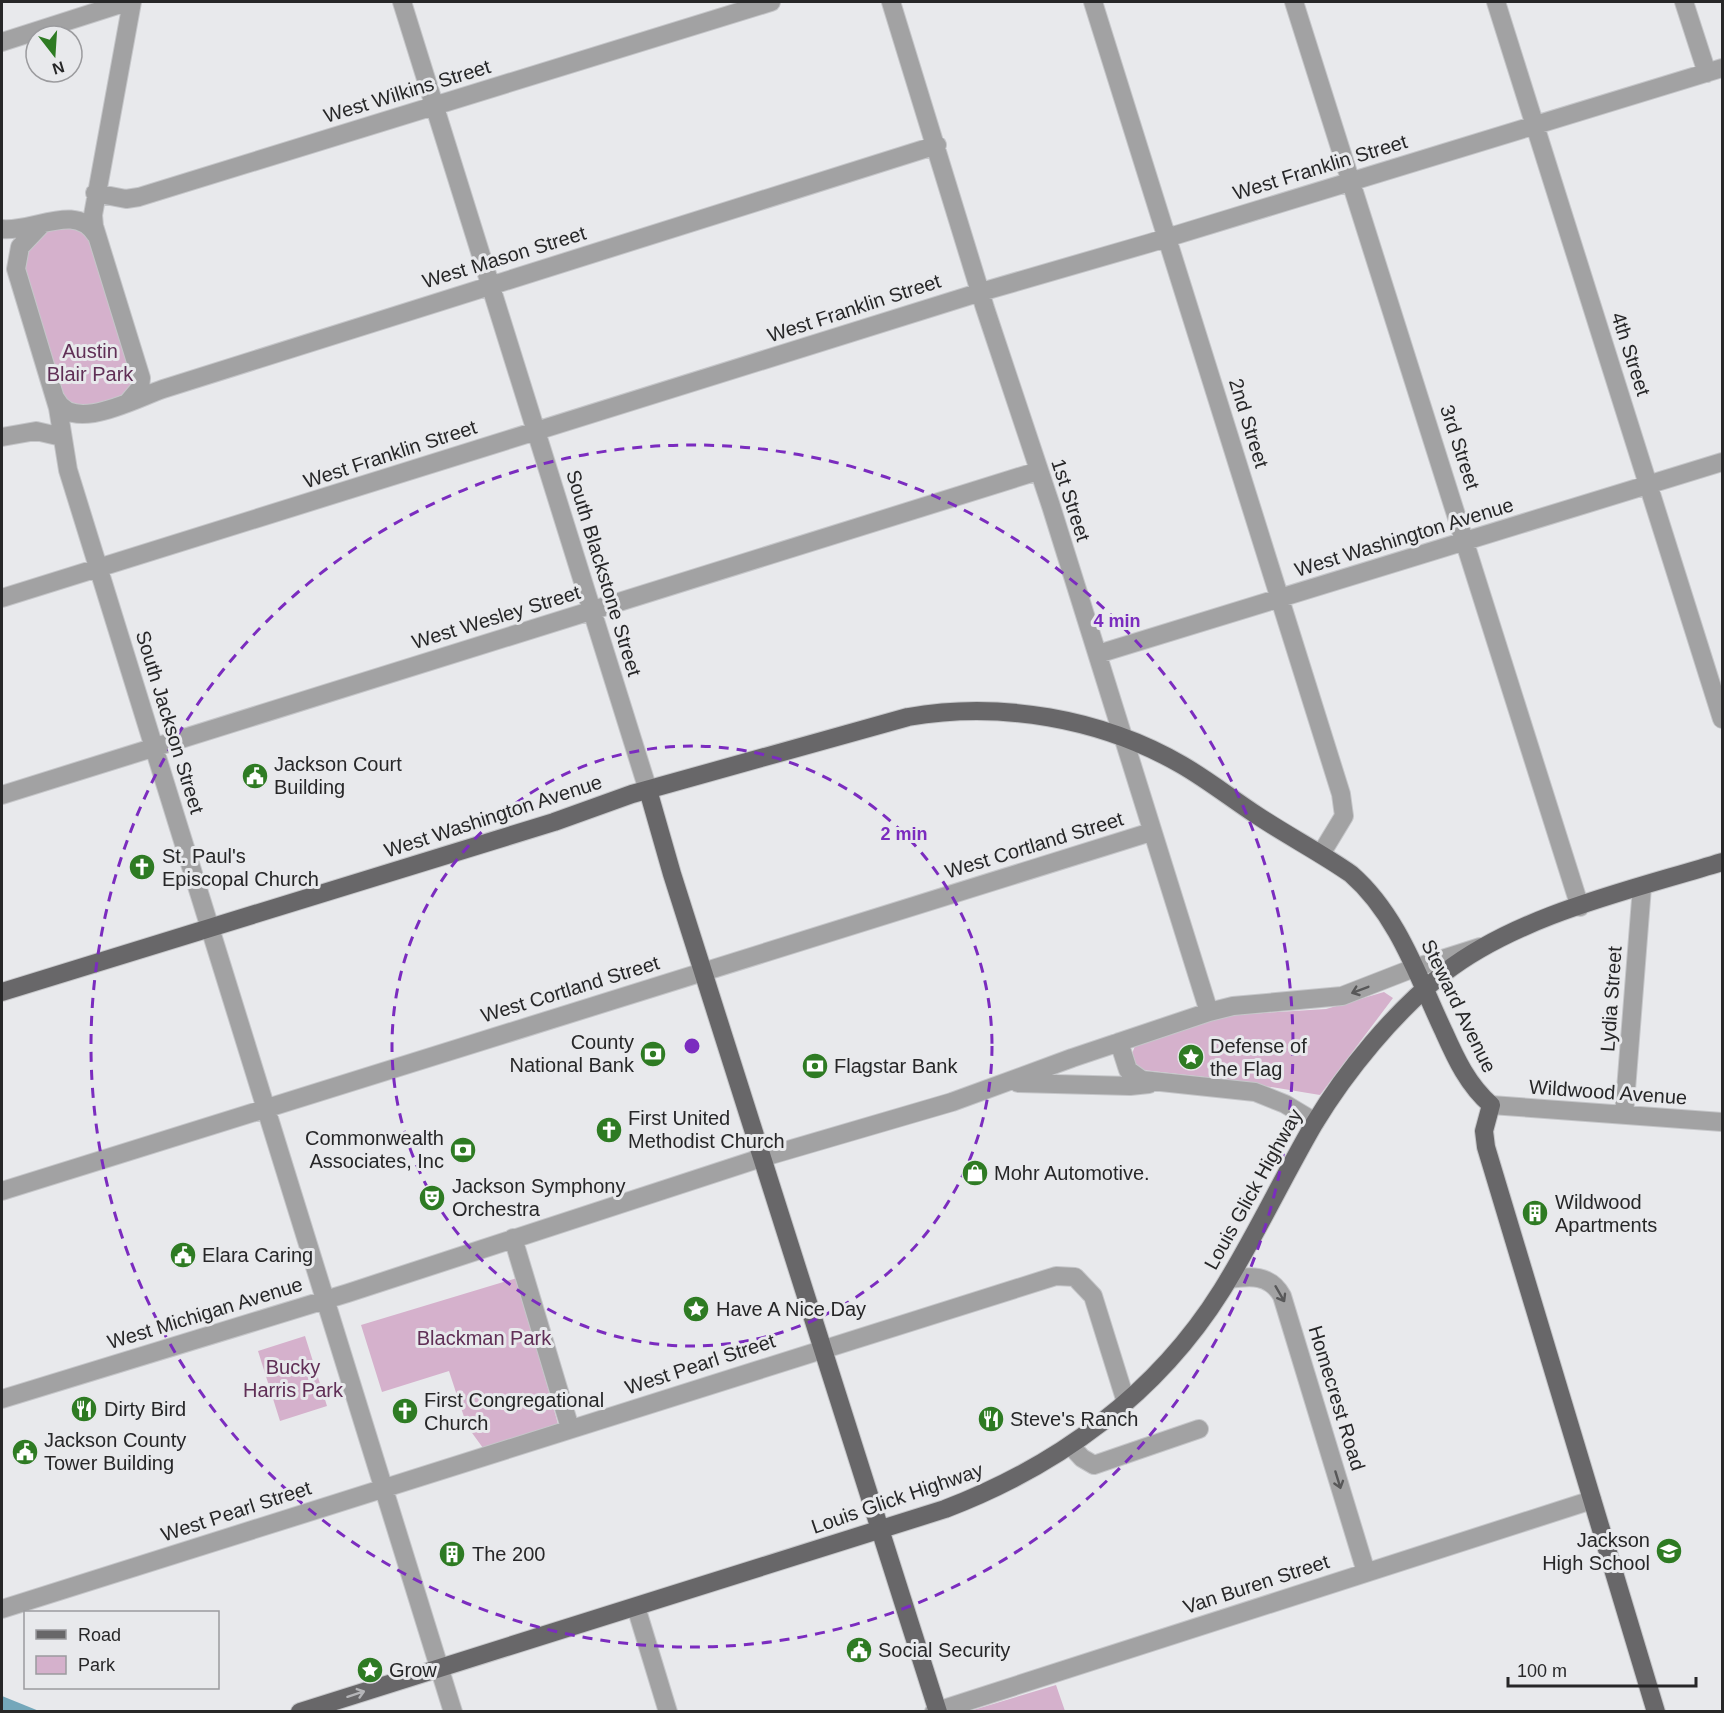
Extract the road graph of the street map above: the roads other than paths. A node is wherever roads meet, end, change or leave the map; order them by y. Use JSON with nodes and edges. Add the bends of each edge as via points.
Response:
{"nodes":[{"id":1,"x":128,"y":2,"type":"edge"},
{"id":2,"x":132,"y":2,"type":"edge"},
{"id":3,"x":402,"y":2,"type":"edge"},
{"id":4,"x":771,"y":2,"type":"edge"},
{"id":5,"x":891,"y":2,"type":"edge"},
{"id":6,"x":1093,"y":2,"type":"edge"},
{"id":7,"x":1294,"y":2,"type":"edge"},
{"id":8,"x":1496,"y":2,"type":"edge"},
{"id":9,"x":1684,"y":2,"type":"edge"},
{"id":10,"x":2,"y":42,"type":"edge"},
{"id":11,"x":1715,"y":71,"type":"edge"},
{"id":12,"x":435,"y":106,"type":"junction"},
{"id":13,"x":1535,"y":126,"type":"junction"},
{"id":14,"x":937,"y":145,"type":"junction"},
{"id":15,"x":1352,"y":181,"type":"junction"},
{"id":16,"x":95,"y":193,"type":"junction"},
{"id":17,"x":63,"y":219,"type":"junction"},
{"id":18,"x":40,"y":226,"type":"junction"},
{"id":19,"x":2,"y":230,"type":"edge"},
{"id":20,"x":96,"y":235,"type":"junction"},
{"id":21,"x":1167,"y":237,"type":"junction"},
{"id":22,"x":17,"y":258,"type":"junction"},
{"id":23,"x":491,"y":285,"type":"junction"},
{"id":24,"x":981,"y":291,"type":"junction"},
{"id":25,"x":141,"y":378,"type":"junction"},
{"id":26,"x":163,"y":389,"type":"junction"},
{"id":27,"x":56,"y":399,"type":"junction"},
{"id":28,"x":129,"y":401,"type":"junction"},
{"id":29,"x":85,"y":416,"type":"junction"},
{"id":30,"x":536,"y":431,"type":"junction"},
{"id":31,"x":2,"y":437,"type":"edge"},
{"id":32,"x":62,"y":437,"type":"junction"},
{"id":33,"x":1722,"y":462,"type":"edge"},
{"id":34,"x":1038,"y":471,"type":"junction"},
{"id":35,"x":1649,"y":485,"type":"junction"},
{"id":36,"x":1466,"y":541,"type":"junction"},
{"id":37,"x":99,"y":568,"type":"junction"},
{"id":38,"x":2,"y":598,"type":"edge"},
{"id":39,"x":1280,"y":598,"type":"junction"},
{"id":40,"x":592,"y":610,"type":"junction"},
{"id":41,"x":1098,"y":654,"type":"junction"},
{"id":42,"x":1005,"y":712,"type":"joint"},
{"id":43,"x":1722,"y":720,"type":"edge"},
{"id":44,"x":1123,"y":737,"type":"junction"},
{"id":45,"x":154,"y":748,"type":"junction"},
{"id":46,"x":648,"y":790,"type":"junction"},
{"id":47,"x":2,"y":795,"type":"edge"},
{"id":48,"x":1151,"y":832,"type":"junction"},
{"id":49,"x":1321,"y":854,"type":"junction"},
{"id":50,"x":1722,"y":862,"type":"edge"},
{"id":51,"x":1642,"y":887,"type":"junction"},
{"id":52,"x":1580,"y":907,"type":"junction"},
{"id":53,"x":210,"y":928,"type":"junction"},
{"id":54,"x":1490,"y":944,"type":"junction"},
{"id":55,"x":1414,"y":968,"type":"junction"},
{"id":56,"x":705,"y":970,"type":"junction"},
{"id":57,"x":1424,"y":989,"type":"junction"},
{"id":58,"x":2,"y":992,"type":"edge"},
{"id":59,"x":1209,"y":1012,"type":"junction"},
{"id":60,"x":1119,"y":1042,"type":"junction"},
{"id":61,"x":1094,"y":1050,"type":"junction"},
{"id":62,"x":1153,"y":1083,"type":"junction"},
{"id":63,"x":1004,"y":1084,"type":"junction"},
{"id":64,"x":1104,"y":1085,"type":"junction"},
{"id":65,"x":1491,"y":1105,"type":"junction"},
{"id":66,"x":266,"y":1108,"type":"junction"},
{"id":67,"x":1624,"y":1115,"type":"junction"},
{"id":68,"x":1316,"y":1122,"type":"junction"},
{"id":69,"x":1722,"y":1122,"type":"edge"},
{"id":70,"x":764,"y":1157,"type":"junction"},
{"id":71,"x":2,"y":1191,"type":"edge"},
{"id":72,"x":513,"y":1238,"type":"junction"},
{"id":73,"x":1229,"y":1279,"type":"junction"},
{"id":74,"x":325,"y":1300,"type":"junction"},
{"id":75,"x":824,"y":1349,"type":"junction"},
{"id":76,"x":2,"y":1399,"type":"edge"},
{"id":77,"x":1126,"y":1402,"type":"junction"},
{"id":78,"x":570,"y":1428,"type":"junction"},
{"id":79,"x":1199,"y":1429,"type":"dead end"},
{"id":80,"x":1071,"y":1446,"type":"junction"},
{"id":81,"x":383,"y":1488,"type":"junction"},
{"id":82,"x":1592,"y":1500,"type":"junction"},
{"id":83,"x":881,"y":1530,"type":"junction"},
{"id":84,"x":1366,"y":1572,"type":"junction"},
{"id":85,"x":636,"y":1607,"type":"junction"},
{"id":86,"x":2,"y":1609,"type":"edge"},
{"id":87,"x":440,"y":1668,"type":"junction"},
{"id":88,"x":937,"y":1711,"type":"edge"},
{"id":89,"x":300,"y":1712,"type":"edge"},
{"id":90,"x":453,"y":1712,"type":"edge"},
{"id":91,"x":668,"y":1712,"type":"edge"},
{"id":92,"x":1656,"y":1712,"type":"edge"}],
"edges":[{"from":1,"to":10,"type":"street"},
{"from":2,"to":16,"type":"street"},
{"from":3,"to":12,"type":"street","name":"South Blackstone Street"},
{"from":4,"to":12,"type":"street","name":"West Wilkins Street"},
{"from":5,"to":14,"type":"street","name":"1st Street"},
{"from":6,"to":21,"type":"street","name":"2nd Street"},
{"from":7,"to":15,"type":"street","name":"3rd Street"},
{"from":8,"to":13,"type":"street","name":"4th Street"},
{"from":9,"to":11,"type":"street"},
{"from":11,"to":13,"type":"street","name":"West Franklin Street"},
{"from":12,"to":16,"type":"street","name":"West Wilkins Street","via":[[139,197],[126,200]]},
{"from":12,"to":23,"type":"street","name":"South Blackstone Street"},
{"from":13,"to":15,"type":"street","name":"West Franklin Street"},
{"from":13,"to":35,"type":"street","name":"4th Street"},
{"from":14,"to":23,"type":"street","name":"West Mason Street"},
{"from":14,"to":24,"type":"street","name":"1st Street"},
{"from":15,"to":21,"type":"street","name":"West Franklin Street"},
{"from":15,"to":36,"type":"street","name":"3rd Street"},
{"from":16,"to":17,"type":"street","via":[[83,209]]},
{"from":16,"to":20,"type":"street"},
{"from":17,"to":18,"type":"street"},
{"from":17,"to":20,"type":"street","via":[[86,223]]},
{"from":18,"to":19,"type":"street"},
{"from":18,"to":22,"type":"street","via":[[24,241]]},
{"from":19,"to":22,"type":"street","name":"South Jackson Street"},
{"from":20,"to":25,"type":"street"},
{"from":21,"to":24,"type":"street","name":"West Franklin Street"},
{"from":21,"to":39,"type":"street","name":"2nd Street"},
{"from":22,"to":27,"type":"street","name":"South Jackson Street","via":[[17,276]]},
{"from":23,"to":26,"type":"street","name":"West Mason Street"},
{"from":23,"to":30,"type":"street","name":"South Blackstone Street"},
{"from":24,"to":30,"type":"street","name":"West Franklin Street"},
{"from":24,"to":34,"type":"street","name":"1st Street"},
{"from":25,"to":26,"type":"street"},
{"from":25,"to":28,"type":"street","via":[[140,388]]},
{"from":26,"to":28,"type":"street","name":"West Mason Street"},
{"from":27,"to":29,"type":"street","via":[[69,413]]},
{"from":27,"to":32,"type":"street","name":"South Jackson Street"},
{"from":28,"to":29,"type":"street","name":"West Mason Street"},
{"from":29,"to":32,"type":"street","name":"West Mason Street","via":[[70,425]]},
{"from":30,"to":37,"type":"street","name":"West Franklin Street"},
{"from":30,"to":40,"type":"street","name":"South Blackstone Street"},
{"from":31,"to":32,"type":"street","via":[[36,430]]},
{"from":32,"to":37,"type":"street","name":"South Jackson Street","via":[[68,470]]},
{"from":33,"to":35,"type":"street","name":"West Washington Avenue"},
{"from":34,"to":40,"type":"street","name":"West Wesley Street"},
{"from":34,"to":41,"type":"street","name":"1st Street"},
{"from":35,"to":36,"type":"street","name":"West Washington Avenue"},
{"from":35,"to":43,"type":"street","name":"4th Street"},
{"from":36,"to":39,"type":"street","name":"West Washington Avenue"},
{"from":36,"to":52,"type":"street","name":"3rd Street"},
{"from":37,"to":38,"type":"street","name":"West Franklin Street"},
{"from":37,"to":45,"type":"street","name":"South Jackson Street"},
{"from":39,"to":41,"type":"street","name":"West Washington Avenue"},
{"from":39,"to":49,"type":"street","name":"2nd Street","via":[[1344,803],[1342,822]]},
{"from":40,"to":45,"type":"street","name":"West Wesley Street"},
{"from":40,"to":46,"type":"street","name":"South Blackstone Street"},
{"from":41,"to":44,"type":"street","name":"1st Street"},
{"from":42,"to":44,"type":"main road","name":"Steward Avenue","via":[[1054,718]]},
{"from":42,"to":46,"type":"main road","name":"West Washington Avenue","via":[[953,711],[908,717]]},
{"from":44,"to":48,"type":"street","name":"1st Street"},
{"from":44,"to":49,"type":"main road","name":"Steward Avenue","via":[[1182,765]]},
{"from":45,"to":47,"type":"street","name":"West Wesley Street"},
{"from":45,"to":53,"type":"street","name":"South Jackson Street"},
{"from":46,"to":53,"type":"main road","name":"West Washington Avenue"},
{"from":46,"to":56,"type":"main road","name":"South Blackstone Street"},
{"from":48,"to":56,"type":"street","name":"West Cortland Street"},
{"from":48,"to":59,"type":"street","name":"1st Street"},
{"from":49,"to":55,"type":"main road","name":"Steward Avenue","via":[[1373,895]]},
{"from":50,"to":51,"type":"main road"},
{"from":51,"to":52,"type":"main road"},
{"from":51,"to":67,"type":"street","name":"Lydia Street"},
{"from":52,"to":54,"type":"main road","name":"Louis Glick Highway"},
{"from":53,"to":58,"type":"main road","name":"West Washington Avenue"},
{"from":53,"to":66,"type":"street","name":"South Jackson Street"},
{"from":54,"to":55,"type":"street","name":"West Michigan Avenue"},
{"from":54,"to":57,"type":"main road","name":"Louis Glick Highway"},
{"from":55,"to":57,"type":"main road","name":"Steward Avenue"},
{"from":55,"to":59,"type":"street","name":"West Michigan Avenue","one_way":true,"via":[[1342,996],[1233,1006]]},
{"from":56,"to":66,"type":"street","name":"West Cortland Street"},
{"from":56,"to":70,"type":"main road","name":"South Blackstone Street"},
{"from":57,"to":65,"type":"main road","name":"Steward Avenue","via":[[1468,1080]]},
{"from":57,"to":68,"type":"main road","name":"Louis Glick Highway","via":[[1376,1041]]},
{"from":59,"to":60,"type":"street","name":"West Michigan Avenue"},
{"from":60,"to":61,"type":"street","name":"West Michigan Avenue"},
{"from":60,"to":62,"type":"street","name":"West Michigan Avenue","via":[[1131,1073]]},
{"from":61,"to":63,"type":"street","name":"West Michigan Avenue"},
{"from":61,"to":64,"type":"street","via":[[1089,1071],[1094,1081]]},
{"from":62,"to":64,"type":"street","name":"West Michigan Avenue"},
{"from":62,"to":68,"type":"street","name":"West Michigan Avenue","via":[[1255,1092]]},
{"from":63,"to":64,"type":"street","name":"West Michigan Avenue"},
{"from":63,"to":70,"type":"street","name":"West Michigan Avenue"},
{"from":65,"to":67,"type":"street","name":"Wildwood Avenue"},
{"from":65,"to":82,"type":"main road","via":[[1484,1131],[1486,1147]]},
{"from":66,"to":71,"type":"street","name":"West Cortland Street"},
{"from":66,"to":74,"type":"street","name":"South Jackson Street"},
{"from":67,"to":69,"type":"street","name":"Wildwood Avenue"},
{"from":68,"to":73,"type":"main road","name":"Louis Glick Highway"},
{"from":70,"to":72,"type":"street","name":"West Michigan Avenue"},
{"from":70,"to":75,"type":"main road","name":"South Blackstone Street"},
{"from":72,"to":74,"type":"street","name":"West Michigan Avenue"},
{"from":72,"to":78,"type":"street"},
{"from":73,"to":77,"type":"main road","name":"Louis Glick Highway","via":[[1190,1334]]},
{"from":73,"to":84,"type":"street","name":"Homecrest Road","one_way":true,"via":[[1262,1278],[1282,1296]]},
{"from":74,"to":76,"type":"street","name":"West Michigan Avenue"},
{"from":74,"to":81,"type":"street","name":"South Jackson Street"},
{"from":75,"to":77,"type":"street","name":"West Pearl Street","via":[[1047,1278],[1068,1276],[1084,1284],[1093,1296]]},
{"from":75,"to":78,"type":"street","name":"West Pearl Street"},
{"from":75,"to":83,"type":"main road","name":"South Blackstone Street"},
{"from":77,"to":80,"type":"main road","name":"Louis Glick Highway"},
{"from":78,"to":81,"type":"street","name":"West Pearl Street"},
{"from":79,"to":80,"type":"street","via":[[1094,1465]]},
{"from":80,"to":83,"type":"main road","name":"Louis Glick Highway","via":[[994,1489]]},
{"from":81,"to":86,"type":"street","name":"West Pearl Street"},
{"from":81,"to":87,"type":"street","name":"South Jackson Street"},
{"from":82,"to":84,"type":"street","name":"Van Buren Street"},
{"from":82,"to":92,"type":"main road"},
{"from":83,"to":85,"type":"main road","name":"Louis Glick Highway"},
{"from":83,"to":88,"type":"main road","name":"South Blackstone Street"},
{"from":84,"to":88,"type":"street","name":"Van Buren Street"},
{"from":85,"to":87,"type":"main road","name":"Louis Glick Highway"},
{"from":85,"to":91,"type":"street"},
{"from":89,"to":87,"type":"main road","name":"Louis Glick Highway","one_way":true},
{"from":87,"to":90,"type":"street","name":"South Jackson Street"}]}
